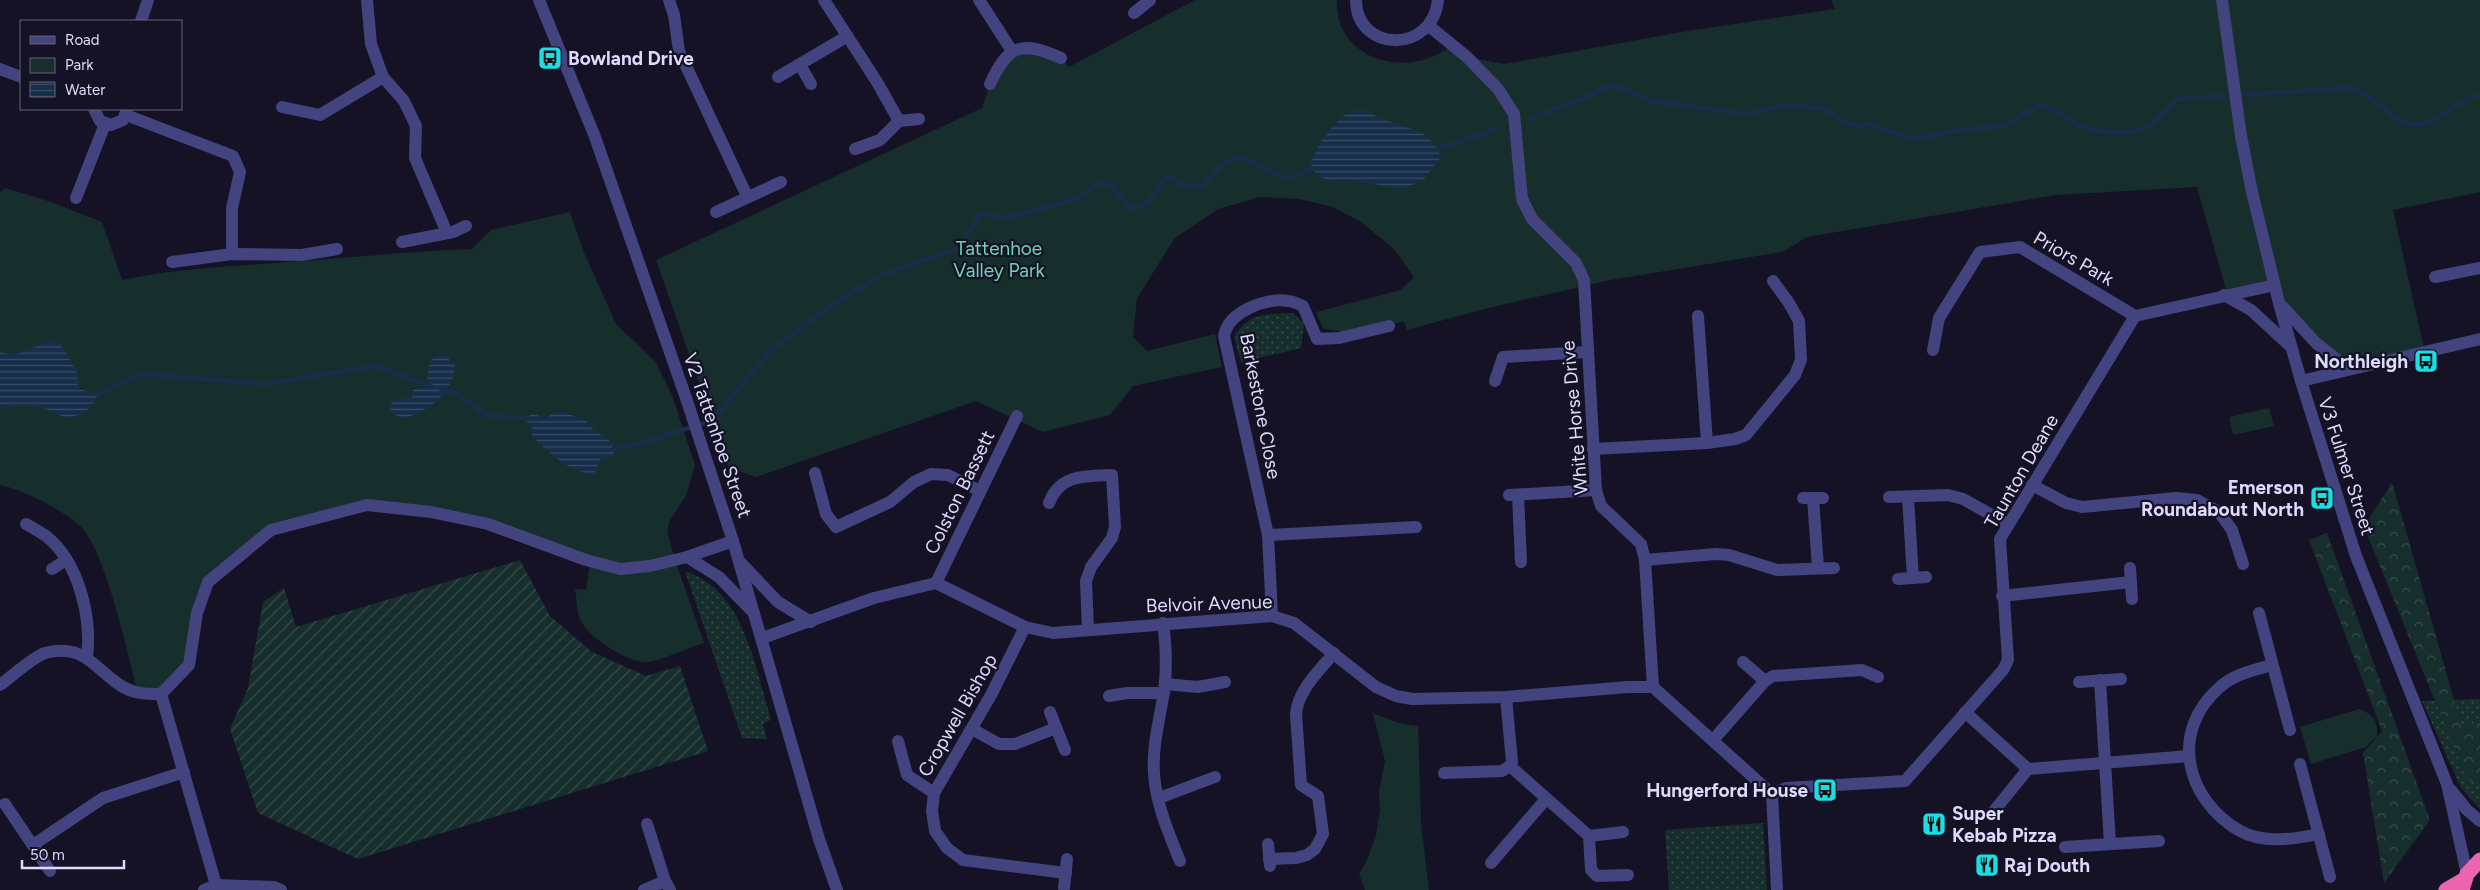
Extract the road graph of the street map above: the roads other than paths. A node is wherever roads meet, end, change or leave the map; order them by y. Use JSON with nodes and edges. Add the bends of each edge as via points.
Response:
{"nodes":[{"id":1,"x":148,"y":0,"type":"edge"},
{"id":2,"x":367,"y":0,"type":"edge"},
{"id":3,"x":539,"y":0,"type":"edge"},
{"id":4,"x":669,"y":0,"type":"edge"},
{"id":5,"x":824,"y":0,"type":"edge"},
{"id":6,"x":979,"y":0,"type":"edge"},
{"id":7,"x":1150,"y":0,"type":"edge"},
{"id":8,"x":1356,"y":0,"type":"edge"},
{"id":9,"x":1438,"y":0,"type":"edge"},
{"id":10,"x":2222,"y":0,"type":"edge"},
{"id":11,"x":1134,"y":12,"type":"dead end"},
{"id":12,"x":141,"y":20,"type":"edge"},
{"id":13,"x":1429,"y":26,"type":"junction"},
{"id":14,"x":846,"y":37,"type":"junction"},
{"id":15,"x":1012,"y":51,"type":"junction"},
{"id":16,"x":1061,"y":58,"type":"dead end"},
{"id":17,"x":800,"y":65,"type":"junction"},
{"id":18,"x":0,"y":69,"type":"edge"},
{"id":19,"x":20,"y":77,"type":"edge"},
{"id":20,"x":383,"y":77,"type":"junction"},
{"id":21,"x":778,"y":77,"type":"dead end"},
{"id":22,"x":811,"y":84,"type":"dead end"},
{"id":23,"x":990,"y":84,"type":"dead end"},
{"id":24,"x":282,"y":107,"type":"dead end"},
{"id":25,"x":94,"y":110,"type":"edge"},
{"id":26,"x":126,"y":112,"type":"edge"},
{"id":27,"x":919,"y":119,"type":"dead end"},
{"id":28,"x":899,"y":121,"type":"junction"},
{"id":29,"x":105,"y":124,"type":"junction"},
{"id":30,"x":855,"y":149,"type":"dead end"},
{"id":31,"x":781,"y":182,"type":"dead end"},
{"id":32,"x":747,"y":196,"type":"junction"},
{"id":33,"x":76,"y":198,"type":"dead end"},
{"id":34,"x":716,"y":212,"type":"dead end"},
{"id":35,"x":466,"y":226,"type":"dead end"},
{"id":36,"x":447,"y":232,"type":"junction"},
{"id":37,"x":402,"y":242,"type":"dead end"},
{"id":38,"x":337,"y":249,"type":"dead end"},
{"id":39,"x":232,"y":254,"type":"junction"},
{"id":40,"x":172,"y":262,"type":"dead end"},
{"id":41,"x":2480,"y":268,"type":"edge"},
{"id":42,"x":2435,"y":277,"type":"dead end"},
{"id":43,"x":1773,"y":281,"type":"dead end"},
{"id":44,"x":2274,"y":284,"type":"junction"},
{"id":45,"x":2224,"y":295,"type":"junction"},
{"id":46,"x":2279,"y":303,"type":"junction"},
{"id":47,"x":1698,"y":316,"type":"dead end"},
{"id":48,"x":2135,"y":316,"type":"junction"},
{"id":49,"x":1389,"y":326,"type":"dead end"},
{"id":50,"x":2480,"y":339,"type":"edge"},
{"id":51,"x":2291,"y":346,"type":"junction"},
{"id":52,"x":1933,"y":350,"type":"dead end"},
{"id":53,"x":1586,"y":352,"type":"junction"},
{"id":54,"x":2349,"y":369,"type":"junction"},
{"id":55,"x":2301,"y":381,"type":"junction"},
{"id":56,"x":1495,"y":382,"type":"dead end"},
{"id":57,"x":1017,"y":416,"type":"dead end"},
{"id":58,"x":1707,"y":442,"type":"junction"},
{"id":59,"x":1593,"y":449,"type":"junction"},
{"id":60,"x":815,"y":473,"type":"dead end"},
{"id":61,"x":2032,"y":485,"type":"junction"},
{"id":62,"x":1596,"y":490,"type":"junction"},
{"id":63,"x":980,"y":491,"type":"junction"},
{"id":64,"x":1889,"y":497,"type":"dead end"},
{"id":65,"x":1908,"y":497,"type":"junction"},
{"id":66,"x":1813,"y":498,"type":"dead end"},
{"id":67,"x":1048,"y":503,"type":"dead end"},
{"id":68,"x":26,"y":524,"type":"dead end"},
{"id":69,"x":2008,"y":524,"type":"junction"},
{"id":70,"x":1416,"y":527,"type":"dead end"},
{"id":71,"x":1268,"y":535,"type":"junction"},
{"id":72,"x":733,"y":540,"type":"junction"},
{"id":73,"x":687,"y":558,"type":"junction"},
{"id":74,"x":66,"y":560,"type":"junction"},
{"id":75,"x":1645,"y":560,"type":"junction"},
{"id":76,"x":739,"y":562,"type":"junction"},
{"id":77,"x":1521,"y":562,"type":"dead end"},
{"id":78,"x":2244,"y":564,"type":"dead end"},
{"id":79,"x":1818,"y":568,"type":"junction"},
{"id":80,"x":1834,"y":568,"type":"dead end"},
{"id":81,"x":2130,"y":568,"type":"dead end"},
{"id":82,"x":52,"y":569,"type":"dead end"},
{"id":83,"x":1926,"y":577,"type":"dead end"},
{"id":84,"x":1913,"y":578,"type":"junction"},
{"id":85,"x":1898,"y":579,"type":"dead end"},
{"id":86,"x":2131,"y":582,"type":"junction"},
{"id":87,"x":936,"y":583,"type":"junction"},
{"id":88,"x":2002,"y":596,"type":"junction"},
{"id":89,"x":2132,"y":599,"type":"dead end"},
{"id":90,"x":753,"y":612,"type":"junction"},
{"id":91,"x":2259,"y":613,"type":"dead end"},
{"id":92,"x":1272,"y":616,"type":"junction"},
{"id":93,"x":811,"y":622,"type":"junction"},
{"id":94,"x":1164,"y":623,"type":"junction"},
{"id":95,"x":1025,"y":627,"type":"junction"},
{"id":96,"x":1088,"y":630,"type":"junction"},
{"id":97,"x":762,"y":638,"type":"junction"},
{"id":98,"x":1334,"y":652,"type":"junction"},
{"id":99,"x":87,"y":657,"type":"junction"},
{"id":100,"x":1743,"y":662,"type":"dead end"},
{"id":101,"x":2272,"y":665,"type":"junction"},
{"id":102,"x":1878,"y":677,"type":"dead end"},
{"id":103,"x":2121,"y":678,"type":"dead end"},
{"id":104,"x":2100,"y":680,"type":"junction"},
{"id":105,"x":1765,"y":681,"type":"junction"},
{"id":106,"x":1225,"y":682,"type":"dead end"},
{"id":107,"x":2079,"y":682,"type":"dead end"},
{"id":108,"x":0,"y":684,"type":"edge"},
{"id":109,"x":1653,"y":687,"type":"junction"},
{"id":110,"x":1164,"y":688,"type":"junction"},
{"id":111,"x":161,"y":694,"type":"junction"},
{"id":112,"x":1109,"y":696,"type":"dead end"},
{"id":113,"x":1506,"y":697,"type":"junction"},
{"id":114,"x":1050,"y":712,"type":"dead end"},
{"id":115,"x":1966,"y":712,"type":"junction"},
{"id":116,"x":1056,"y":728,"type":"junction"},
{"id":117,"x":972,"y":729,"type":"junction"},
{"id":118,"x":2290,"y":730,"type":"dead end"},
{"id":119,"x":1713,"y":740,"type":"junction"},
{"id":120,"x":898,"y":741,"type":"dead end"},
{"id":121,"x":1065,"y":750,"type":"dead end"},
{"id":122,"x":2189,"y":756,"type":"junction"},
{"id":123,"x":2106,"y":763,"type":"junction"},
{"id":124,"x":2300,"y":764,"type":"dead end"},
{"id":125,"x":1510,"y":766,"type":"junction"},
{"id":126,"x":2028,"y":769,"type":"junction"},
{"id":127,"x":184,"y":772,"type":"junction"},
{"id":128,"x":1444,"y":773,"type":"dead end"},
{"id":129,"x":1215,"y":777,"type":"dead end"},
{"id":130,"x":2447,"y":784,"type":"junction"},
{"id":131,"x":934,"y":792,"type":"junction"},
{"id":132,"x":1772,"y":794,"type":"junction"},
{"id":133,"x":1159,"y":798,"type":"junction"},
{"id":134,"x":1546,"y":799,"type":"junction"},
{"id":135,"x":5,"y":804,"type":"dead end"},
{"id":136,"x":1994,"y":811,"type":"dead end"},
{"id":137,"x":2480,"y":821,"type":"edge"},
{"id":138,"x":646,"y":824,"type":"dead end"},
{"id":139,"x":1623,"y":832,"type":"dead end"},
{"id":140,"x":2319,"y":834,"type":"junction"},
{"id":141,"x":1589,"y":836,"type":"junction"},
{"id":142,"x":2159,"y":841,"type":"dead end"},
{"id":143,"x":1268,"y":844,"type":"dead end"},
{"id":144,"x":2110,"y":844,"type":"junction"},
{"id":145,"x":33,"y":845,"type":"junction"},
{"id":146,"x":2065,"y":846,"type":"dead end"},
{"id":147,"x":1067,"y":859,"type":"dead end"},
{"id":148,"x":2480,"y":860,"type":"edge"},
{"id":149,"x":1180,"y":861,"type":"dead end"},
{"id":150,"x":1491,"y":863,"type":"dead end"},
{"id":151,"x":50,"y":872,"type":"dead end"},
{"id":152,"x":1066,"y":873,"type":"junction"},
{"id":153,"x":1628,"y":875,"type":"dead end"},
{"id":154,"x":2330,"y":877,"type":"dead end"},
{"id":155,"x":2465,"y":881,"type":"edge"},
{"id":156,"x":216,"y":884,"type":"junction"},
{"id":157,"x":668,"y":885,"type":"edge"},
{"id":158,"x":1064,"y":888,"type":"dead end"},
{"id":159,"x":204,"y":890,"type":"edge"},
{"id":160,"x":281,"y":890,"type":"edge"},
{"id":161,"x":644,"y":890,"type":"edge"},
{"id":162,"x":836,"y":890,"type":"edge"},
{"id":163,"x":1777,"y":890,"type":"edge"},
{"id":164,"x":2446,"y":890,"type":"edge"}],
"edges":[{"from":1,"to":12,"type":"street"},
{"from":2,"to":20,"type":"street","via":[[370,44]]},
{"from":3,"to":72,"type":"street","name":"V2 Tattenhoe Street","via":[[594,138]]},
{"from":4,"to":32,"type":"street","via":[[679,51]]},
{"from":5,"to":14,"type":"street"},
{"from":6,"to":15,"type":"street"},
{"from":7,"to":11,"type":"street"},
{"from":8,"to":13,"type":"street","via":[[1361,19],[1380,38],[1406,40]]},
{"from":9,"to":13,"type":"street"},
{"from":10,"to":44,"type":"street","name":"V3 Fulmer Street","via":[[2241,136]]},
{"from":13,"to":53,"type":"street","name":"White Horse Drive","via":[[1467,57],[1498,89],[1514,114],[1522,199],[1532,219],[1576,263],[1584,280]]},
{"from":14,"to":17,"type":"street"},
{"from":14,"to":28,"type":"street"},
{"from":15,"to":16,"type":"street","via":[[1033,48]]},
{"from":15,"to":23,"type":"street","via":[[1000,63]]},
{"from":17,"to":21,"type":"street"},
{"from":17,"to":22,"type":"street"},
{"from":18,"to":19,"type":"street"},
{"from":20,"to":24,"type":"street","via":[[320,115]]},
{"from":20,"to":36,"type":"street","via":[[404,101],[416,126],[415,158]]},
{"from":25,"to":29,"type":"street","via":[[96,117]]},
{"from":26,"to":29,"type":"street","via":[[118,124]]},
{"from":26,"to":39,"type":"street","via":[[234,156],[240,172],[232,208]]},
{"from":27,"to":28,"type":"street"},
{"from":28,"to":30,"type":"street","via":[[880,140]]},
{"from":29,"to":33,"type":"street"},
{"from":31,"to":32,"type":"street"},
{"from":32,"to":34,"type":"street"},
{"from":35,"to":36,"type":"street"},
{"from":36,"to":37,"type":"street"},
{"from":38,"to":39,"type":"street","via":[[302,255]]},
{"from":39,"to":40,"type":"street"},
{"from":41,"to":42,"type":"street","via":[[2457,280]]},
{"from":43,"to":58,"type":"street","via":[[1799,321],[1801,360],[1795,375],[1746,435]]},
{"from":44,"to":45,"type":"street"},
{"from":44,"to":46,"type":"street","name":"V3 Fulmer Street"},
{"from":45,"to":48,"type":"street"},
{"from":45,"to":51,"type":"street","via":[[2270,325]]},
{"from":46,"to":51,"type":"street","name":"V3 Fulmer Street"},
{"from":46,"to":54,"type":"street","via":[[2316,343]]},
{"from":47,"to":58,"type":"street"},
{"from":48,"to":52,"type":"street","name":"Priors Park","via":[[2020,247],[1980,252],[1939,318]]},
{"from":48,"to":61,"type":"street","name":"Taunton Deane"},
{"from":49,"to":71,"type":"street","name":"Barkestone Close","via":[[1339,338],[1316,338],[1303,306],[1287,300],[1264,303],[1238,314],[1225,329]]},
{"from":50,"to":54,"type":"street"},
{"from":51,"to":55,"type":"street","name":"V3 Fulmer Street"},
{"from":53,"to":56,"type":"street","via":[[1503,357]]},
{"from":53,"to":59,"type":"street","name":"White Horse Drive"},
{"from":54,"to":55,"type":"street"},
{"from":55,"to":130,"type":"street","name":"V3 Fulmer Street","via":[[2356,556]]},
{"from":57,"to":63,"type":"street","name":"Colston Bassett"},
{"from":58,"to":59,"type":"street"},
{"from":59,"to":62,"type":"street","name":"White Horse Drive"},
{"from":60,"to":63,"type":"street","via":[[826,514],[836,527],[890,502],[914,482],[931,474],[948,475]]},
{"from":61,"to":69,"type":"street","name":"Taunton Deane"},
{"from":61,"to":78,"type":"street","via":[[2066,503],[2082,506],[2176,498],[2208,504],[2219,512],[2232,530]]},
{"from":62,"to":75,"type":"street","name":"White Horse Drive","via":[[1601,506],[1641,544]]},
{"from":62,"to":77,"type":"street","via":[[1513,495]]},
{"from":63,"to":87,"type":"street","name":"Colston Bassett"},
{"from":64,"to":65,"type":"street"},
{"from":65,"to":69,"type":"street","via":[[1948,495],[1963,499]]},
{"from":65,"to":84,"type":"street"},
{"from":66,"to":79,"type":"street"},
{"from":67,"to":96,"type":"street","via":[[1058,487],[1076,477],[1112,475],[1115,527],[1112,538],[1091,567],[1086,581]]},
{"from":68,"to":74,"type":"street","via":[[47,537]]},
{"from":69,"to":88,"type":"street","name":"Taunton Deane","via":[[2000,540]]},
{"from":70,"to":71,"type":"street"},
{"from":71,"to":92,"type":"street","name":"Barkestone Close"},
{"from":72,"to":73,"type":"street"},
{"from":72,"to":76,"type":"street","name":"V2 Tattenhoe Street"},
{"from":73,"to":90,"type":"street","via":[[720,577]]},
{"from":73,"to":111,"type":"street","via":[[650,566],[612,568],[488,524],[431,512],[367,505],[271,530],[208,582],[197,613],[189,665]]},
{"from":74,"to":82,"type":"street"},
{"from":74,"to":99,"type":"street","via":[[86,604]]},
{"from":75,"to":79,"type":"street","via":[[1716,554],[1777,570]]},
{"from":75,"to":109,"type":"street","name":"White Horse Drive"},
{"from":76,"to":90,"type":"street","name":"V2 Tattenhoe Street"},
{"from":76,"to":93,"type":"street","via":[[778,602]]},
{"from":79,"to":80,"type":"street"},
{"from":81,"to":86,"type":"street"},
{"from":83,"to":84,"type":"street"},
{"from":84,"to":85,"type":"street"},
{"from":86,"to":88,"type":"street"},
{"from":86,"to":89,"type":"street"},
{"from":87,"to":93,"type":"street","via":[[874,598]]},
{"from":87,"to":95,"type":"street","name":"Belvoir Avenue"},
{"from":88,"to":115,"type":"street","name":"Taunton Deane","via":[[2008,660],[2004,670]]},
{"from":90,"to":97,"type":"street","name":"V2 Tattenhoe Street"},
{"from":91,"to":101,"type":"street"},
{"from":92,"to":94,"type":"street","name":"Belvoir Avenue"},
{"from":92,"to":98,"type":"street","name":"Belvoir Avenue","via":[[1294,623]]},
{"from":93,"to":97,"type":"street"},
{"from":94,"to":96,"type":"street","name":"Belvoir Avenue"},
{"from":94,"to":110,"type":"street"},
{"from":95,"to":96,"type":"street","name":"Belvoir Avenue","via":[[1053,632]]},
{"from":95,"to":117,"type":"street","name":"Cropwell Bishop"},
{"from":97,"to":162,"type":"street","name":"V2 Tattenhoe Street"},
{"from":98,"to":113,"type":"street","name":"Belvoir Avenue","via":[[1376,687],[1396,696],[1428,700]]},
{"from":98,"to":143,"type":"street","via":[[1297,702],[1301,785],[1318,796],[1323,834],[1315,849],[1296,858],[1270,862]]},
{"from":99,"to":108,"type":"street","via":[[67,652],[44,654]]},
{"from":99,"to":111,"type":"street","via":[[120,686],[138,694]]},
{"from":100,"to":105,"type":"street"},
{"from":101,"to":118,"type":"street"},
{"from":101,"to":122,"type":"street","via":[[2220,686],[2204,705],[2196,722]]},
{"from":102,"to":105,"type":"street","via":[[1862,670],[1773,676]]},
{"from":103,"to":104,"type":"street"},
{"from":104,"to":107,"type":"street"},
{"from":104,"to":123,"type":"street"},
{"from":105,"to":119,"type":"street"},
{"from":106,"to":110,"type":"street"},
{"from":109,"to":113,"type":"street","name":"Belvoir Avenue"},
{"from":109,"to":119,"type":"street"},
{"from":110,"to":112,"type":"street"},
{"from":110,"to":133,"type":"street","via":[[1155,732],[1154,775]]},
{"from":111,"to":127,"type":"street"},
{"from":113,"to":125,"type":"street"},
{"from":114,"to":116,"type":"street"},
{"from":115,"to":126,"type":"street"},
{"from":115,"to":132,"type":"street","name":"Taunton Deane","via":[[1905,781],[1786,788]]},
{"from":116,"to":117,"type":"street","via":[[1015,744],[999,744]]},
{"from":116,"to":121,"type":"street"},
{"from":117,"to":131,"type":"street","name":"Cropwell Bishop"},
{"from":119,"to":132,"type":"street"},
{"from":120,"to":131,"type":"street","via":[[907,774]]},
{"from":122,"to":123,"type":"street"},
{"from":122,"to":140,"type":"street","via":[[2190,770],[2200,792],[2241,831],[2269,838],[2292,839]]},
{"from":123,"to":126,"type":"street"},
{"from":123,"to":144,"type":"street"},
{"from":124,"to":140,"type":"street"},
{"from":125,"to":128,"type":"street","via":[[1502,772]]},
{"from":125,"to":134,"type":"street"},
{"from":126,"to":136,"type":"street"},
{"from":127,"to":145,"type":"street","via":[[103,798]]},
{"from":127,"to":156,"type":"street"},
{"from":129,"to":133,"type":"street"},
{"from":130,"to":137,"type":"street","name":"V3 Fulmer Street"},
{"from":130,"to":155,"type":"street","name":"V3 Fulmer Street"},
{"from":131,"to":152,"type":"street","name":"Cropwell Bishop","via":[[932,811],[936,831],[947,848],[963,860]]},
{"from":132,"to":163,"type":"street"},
{"from":133,"to":149,"type":"street","via":[[1162,818]]},
{"from":134,"to":141,"type":"street"},
{"from":134,"to":150,"type":"street"},
{"from":135,"to":145,"type":"street"},
{"from":138,"to":157,"type":"street"},
{"from":139,"to":141,"type":"street"},
{"from":140,"to":154,"type":"street"},
{"from":141,"to":153,"type":"street","via":[[1591,870],[1598,876]]},
{"from":142,"to":144,"type":"street"},
{"from":144,"to":146,"type":"street"},
{"from":145,"to":151,"type":"street"},
{"from":147,"to":152,"type":"street"},
{"from":148,"to":155,"type":"highway"},
{"from":152,"to":158,"type":"street"},
{"from":155,"to":164,"type":"highway"},
{"from":156,"to":159,"type":"street"},
{"from":156,"to":160,"type":"street"},
{"from":157,"to":161,"type":"street"}]}
